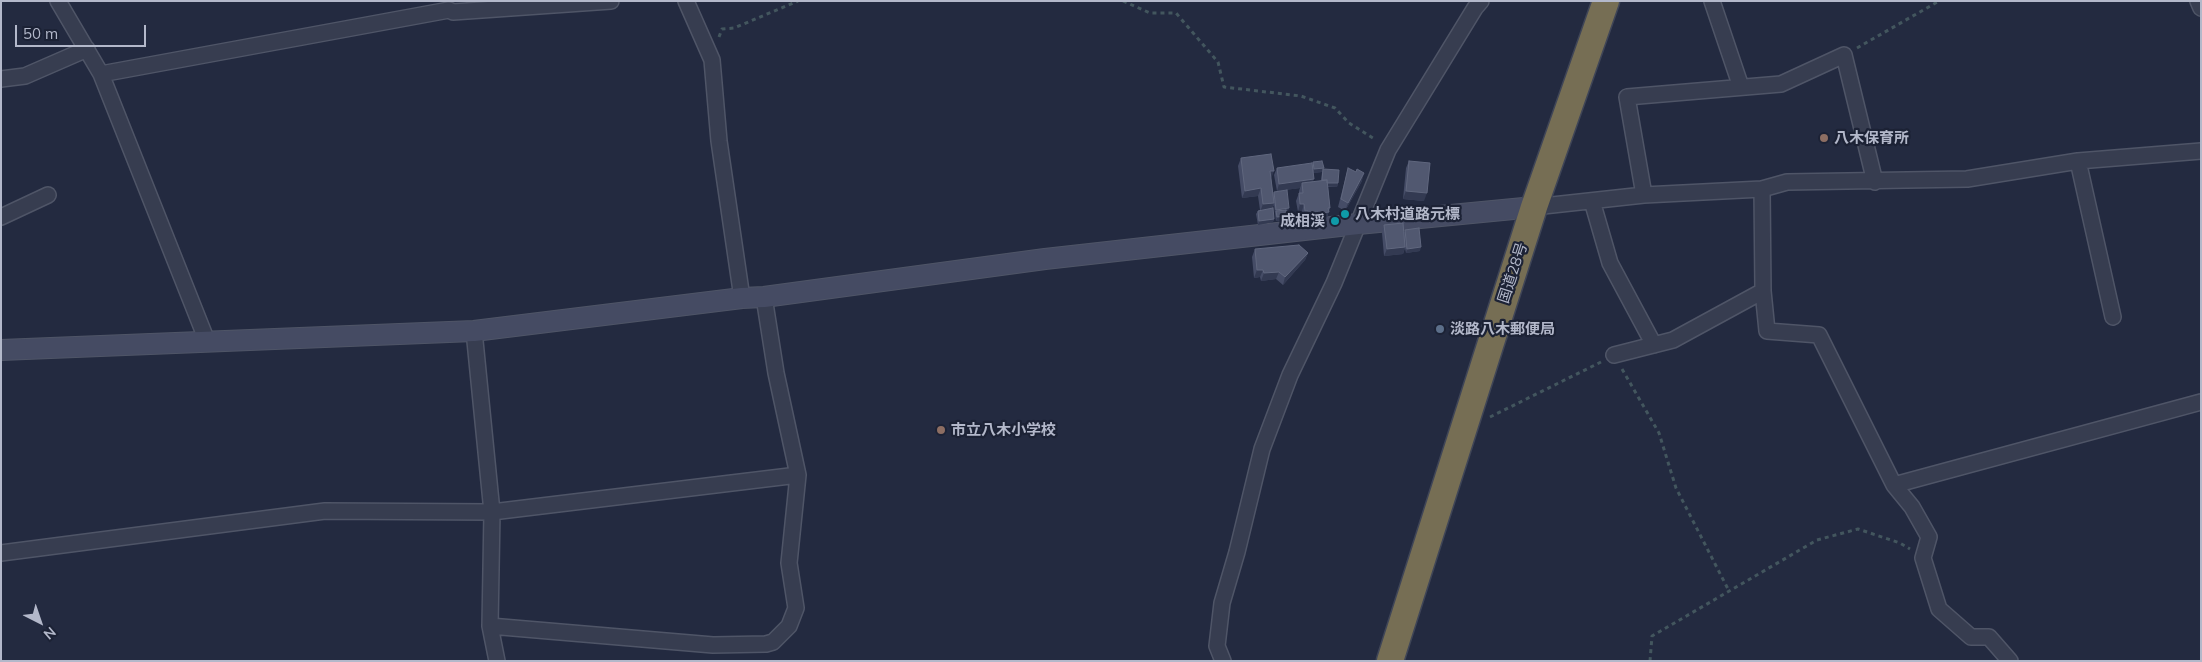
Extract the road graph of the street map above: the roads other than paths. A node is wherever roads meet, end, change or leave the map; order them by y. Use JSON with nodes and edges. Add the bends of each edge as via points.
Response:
{"nodes":[{"id":1,"x":58,"y":1,"type":"edge"},
{"id":2,"x":610,"y":1,"type":"edge"},
{"id":3,"x":686,"y":1,"type":"edge"},
{"id":4,"x":1481,"y":1,"type":"edge"},
{"id":5,"x":1606,"y":1,"type":"edge"},
{"id":6,"x":1712,"y":1,"type":"edge"},
{"id":7,"x":2198,"y":1,"type":"edge"},
{"id":8,"x":2201,"y":8,"type":"edge"},
{"id":9,"x":87,"y":49,"type":"junction"},
{"id":10,"x":101,"y":74,"type":"junction"},
{"id":11,"x":1,"y":78,"type":"edge"},
{"id":12,"x":1741,"y":87,"type":"junction"},
{"id":13,"x":2201,"y":150,"type":"edge"},
{"id":14,"x":2078,"y":161,"type":"junction"},
{"id":15,"x":1875,"y":182,"type":"junction"},
{"id":16,"x":1762,"y":189,"type":"junction"},
{"id":17,"x":48,"y":195,"type":"dead end"},
{"id":18,"x":1644,"y":195,"type":"junction"},
{"id":19,"x":1592,"y":201,"type":"junction"},
{"id":20,"x":1534,"y":207,"type":"junction"},
{"id":21,"x":1,"y":217,"type":"edge"},
{"id":22,"x":1358,"y":224,"type":"junction"},
{"id":23,"x":1763,"y":291,"type":"junction"},
{"id":24,"x":764,"y":297,"type":"junction"},
{"id":25,"x":742,"y":298,"type":"junction"},
{"id":26,"x":2113,"y":317,"type":"dead end"},
{"id":27,"x":474,"y":331,"type":"junction"},
{"id":28,"x":207,"y":341,"type":"junction"},
{"id":29,"x":1654,"y":345,"type":"junction"},
{"id":30,"x":1,"y":350,"type":"edge"},
{"id":31,"x":1614,"y":355,"type":"road end"},
{"id":32,"x":2201,"y":402,"type":"edge"},
{"id":33,"x":798,"y":475,"type":"junction"},
{"id":34,"x":1894,"y":485,"type":"junction"},
{"id":35,"x":492,"y":512,"type":"junction"},
{"id":36,"x":1,"y":553,"type":"edge"},
{"id":37,"x":490,"y":626,"type":"junction"},
{"id":38,"x":496,"y":661,"type":"edge"},
{"id":39,"x":1223,"y":661,"type":"edge"},
{"id":40,"x":1390,"y":661,"type":"edge"},
{"id":41,"x":2010,"y":661,"type":"edge"}],
"edges":[{"from":1,"to":9,"type":"street"},
{"from":2,"to":10,"type":"street","via":[[449,10]]},
{"from":3,"to":25,"type":"street","via":[[712,60],[719,141]]},
{"from":4,"to":22,"type":"street","via":[[1388,150]]},
{"from":5,"to":20,"type":"highway","name":"国道28号"},
{"from":6,"to":12,"type":"street"},
{"from":7,"to":8,"type":"street"},
{"from":9,"to":10,"type":"street"},
{"from":9,"to":11,"type":"street","via":[[25,76]]},
{"from":10,"to":28,"type":"street"},
{"from":12,"to":15,"type":"street","via":[[1781,84],[1844,55]]},
{"from":12,"to":18,"type":"street","via":[[1627,97]]},
{"from":13,"to":14,"type":"street"},
{"from":14,"to":15,"type":"street","via":[[1967,179]]},
{"from":14,"to":26,"type":"street"},
{"from":15,"to":16,"type":"street","via":[[1787,182]]},
{"from":16,"to":18,"type":"street"},
{"from":16,"to":23,"type":"street"},
{"from":17,"to":21,"type":"street"},
{"from":18,"to":19,"type":"street"},
{"from":19,"to":20,"type":"street"},
{"from":19,"to":29,"type":"street","via":[[1610,263]]},
{"from":20,"to":22,"type":"street"},
{"from":20,"to":40,"type":"highway","name":"国道28号"},
{"from":22,"to":24,"type":"street","via":[[1045,259]]},
{"from":22,"to":39,"type":"street","via":[[1290,375],[1262,450],[1222,603],[1217,646]]},
{"from":23,"to":29,"type":"street","via":[[1673,340]]},
{"from":23,"to":34,"type":"street","via":[[1766,331],[1819,336]]},
{"from":24,"to":25,"type":"street"},
{"from":24,"to":33,"type":"street"},
{"from":25,"to":27,"type":"street"},
{"from":27,"to":28,"type":"street"},
{"from":27,"to":35,"type":"street"},
{"from":28,"to":30,"type":"street"},
{"from":29,"to":31,"type":"street"},
{"from":32,"to":34,"type":"street"},
{"from":33,"to":35,"type":"street"},
{"from":33,"to":37,"type":"street","via":[[789,563],[796,608],[790,626],[773,642],[713,645]]},
{"from":34,"to":41,"type":"street","via":[[1929,537],[1923,558],[1939,609],[1970,637],[1989,636]]},
{"from":35,"to":36,"type":"street","via":[[325,511]]},
{"from":35,"to":37,"type":"street"},
{"from":37,"to":38,"type":"street"}]}
